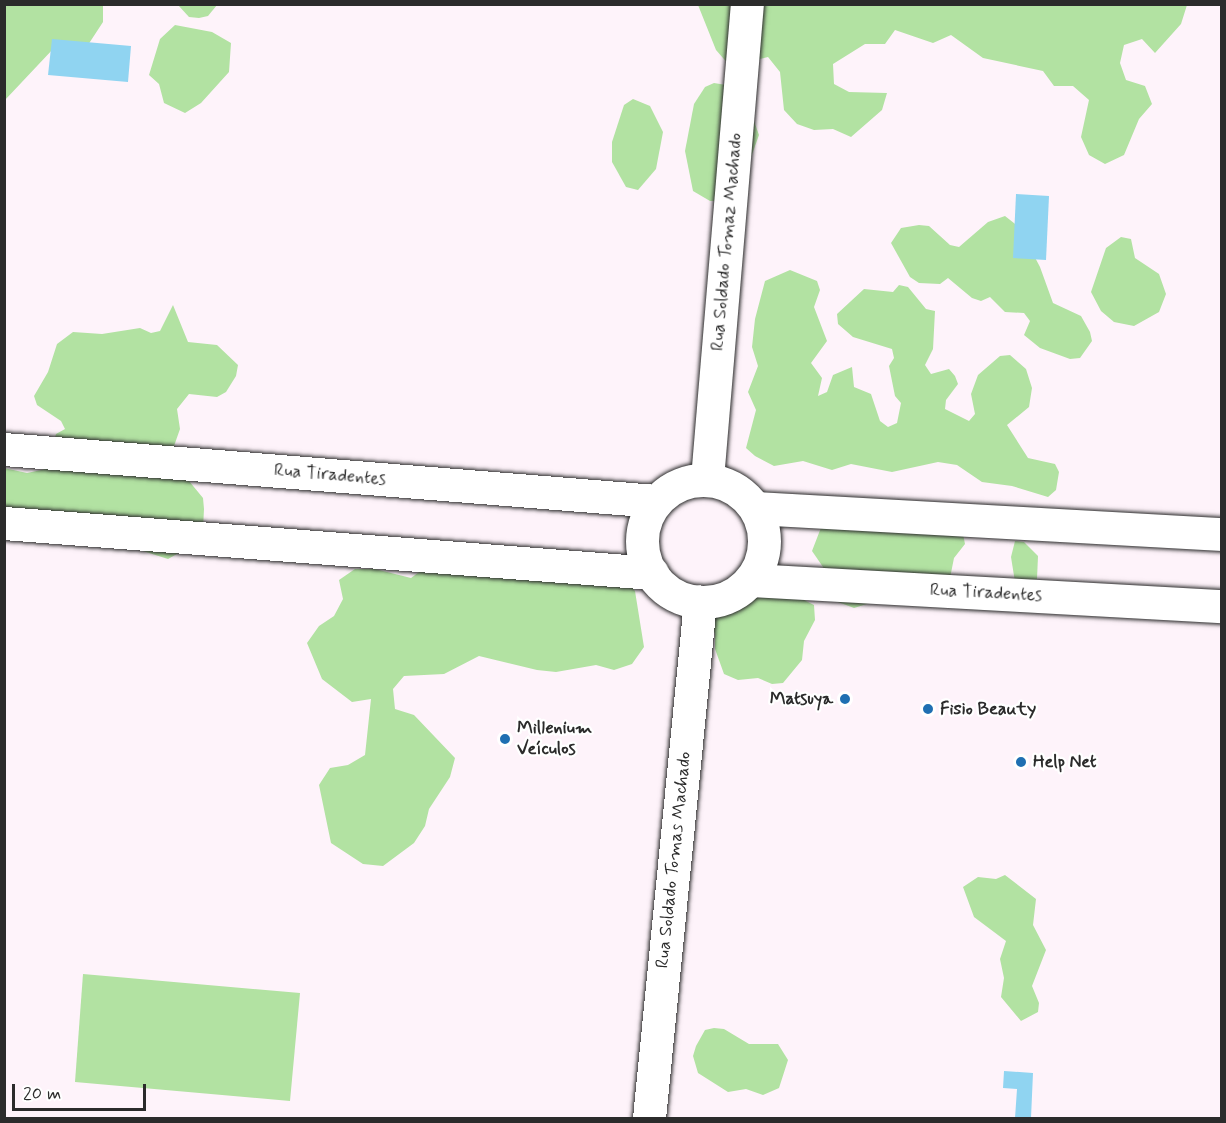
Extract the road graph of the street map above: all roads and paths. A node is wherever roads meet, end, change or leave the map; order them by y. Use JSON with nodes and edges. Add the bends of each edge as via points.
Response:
{"nodes":[{"id":1,"x":747,"y":4,"type":"edge"},
{"id":2,"x":4,"y":449,"type":"edge"},
{"id":3,"x":707,"y":479,"type":"junction"},
{"id":4,"x":656,"y":501,"type":"junction"},
{"id":5,"x":755,"y":508,"type":"junction"},
{"id":6,"x":4,"y":523,"type":"edge"},
{"id":7,"x":1221,"y":534,"type":"edge"},
{"id":8,"x":652,"y":573,"type":"junction"},
{"id":9,"x":751,"y":580,"type":"junction"},
{"id":10,"x":700,"y":602,"type":"junction"},
{"id":11,"x":1221,"y":606,"type":"edge"},
{"id":12,"x":649,"y":1119,"type":"edge"}],
"edges":[{"from":1,"to":3,"type":"main road","name":"Rua Soldado Tomaz Machado"},
{"from":2,"to":4,"type":"main road","name":"Rua Tiradentes"},
{"from":3,"to":4,"type":"main road","via":[[688,481]]},
{"from":3,"to":5,"type":"main road","via":[[726,483],[743,493]]},
{"from":4,"to":8,"type":"main road","via":[[642,536],[644,556]]},
{"from":5,"to":7,"type":"main road"},
{"from":5,"to":9,"type":"main road","via":[[765,544],[761,564]]},
{"from":6,"to":8,"type":"main road"},
{"from":8,"to":10,"type":"main road","via":[[664,588]]},
{"from":9,"to":10,"type":"main road","via":[[728,597]]},
{"from":9,"to":11,"type":"main road","name":"Rua Tiradentes"},
{"from":10,"to":12,"type":"main road","name":"Rua Soldado Tomas Machado"}]}
